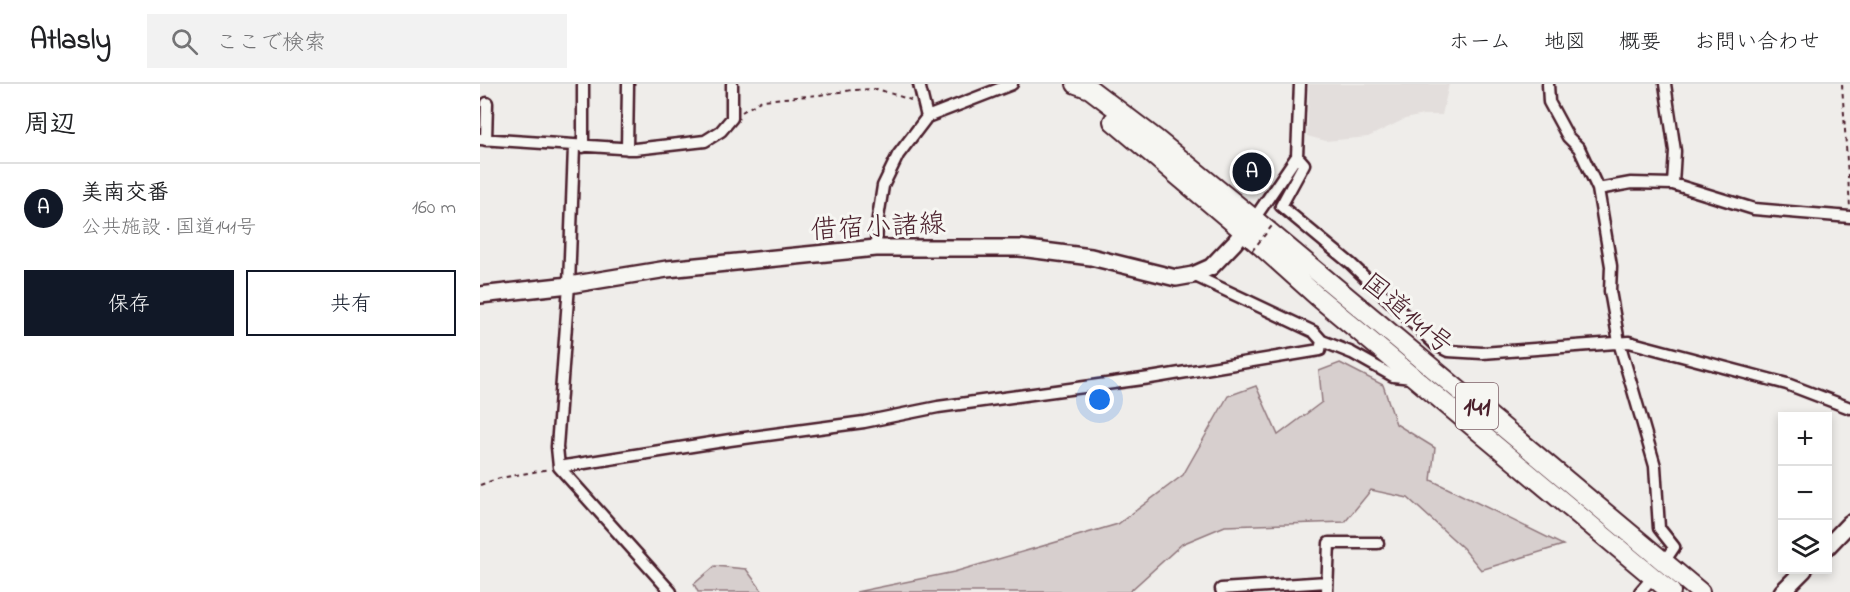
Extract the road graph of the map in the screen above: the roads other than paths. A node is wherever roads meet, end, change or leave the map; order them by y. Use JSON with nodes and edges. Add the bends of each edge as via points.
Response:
{"nodes":[{"id":1,"x":583,"y":84,"type":"edge"},
{"id":2,"x":628,"y":84,"type":"edge"},
{"id":3,"x":732,"y":84,"type":"edge"},
{"id":4,"x":919,"y":84,"type":"edge"},
{"id":5,"x":1012,"y":84,"type":"edge"},
{"id":6,"x":1070,"y":84,"type":"edge"},
{"id":7,"x":1076,"y":84,"type":"edge"},
{"id":8,"x":1300,"y":84,"type":"edge"},
{"id":9,"x":1548,"y":84,"type":"edge"},
{"id":10,"x":1665,"y":84,"type":"edge"},
{"id":11,"x":486,"y":103,"type":"dead end"},
{"id":12,"x":927,"y":117,"type":"junction"},
{"id":13,"x":483,"y":139,"type":"edge"},
{"id":14,"x":578,"y":147,"type":"junction"},
{"id":15,"x":627,"y":149,"type":"junction"},
{"id":16,"x":1298,"y":156,"type":"junction"},
{"id":17,"x":1673,"y":184,"type":"junction"},
{"id":18,"x":1598,"y":189,"type":"junction"},
{"id":19,"x":1850,"y":217,"type":"edge"},
{"id":20,"x":1249,"y":226,"type":"junction"},
{"id":21,"x":876,"y":248,"type":"junction"},
{"id":22,"x":1193,"y":275,"type":"junction"},
{"id":23,"x":569,"y":285,"type":"junction"},
{"id":24,"x":480,"y":295,"type":"edge"},
{"id":25,"x":1322,"y":341,"type":"junction"},
{"id":26,"x":1619,"y":342,"type":"junction"},
{"id":27,"x":1416,"y":379,"type":"junction"},
{"id":28,"x":1850,"y":408,"type":"edge"},
{"id":29,"x":560,"y":467,"type":"junction"},
{"id":30,"x":1850,"y":523,"type":"edge"},
{"id":31,"x":1832,"y":541,"type":"edge"},
{"id":32,"x":1378,"y":543,"type":"dead end"},
{"id":33,"x":1664,"y":562,"type":"junction"},
{"id":34,"x":1800,"y":574,"type":"edge"},
{"id":35,"x":1653,"y":577,"type":"junction"},
{"id":36,"x":1327,"y":587,"type":"edge"},
{"id":37,"x":671,"y":592,"type":"edge"},
{"id":38,"x":1222,"y":592,"type":"edge"},
{"id":39,"x":1640,"y":592,"type":"edge"},
{"id":40,"x":1671,"y":592,"type":"edge"},
{"id":41,"x":1700,"y":592,"type":"edge"},
{"id":42,"x":1782,"y":592,"type":"edge"}],
"edges":[{"from":1,"to":14,"type":"street"},
{"from":2,"to":15,"type":"street"},
{"from":3,"to":15,"type":"street","via":[[732,118],[705,141]]},
{"from":4,"to":12,"type":"street"},
{"from":5,"to":12,"type":"street"},
{"from":6,"to":20,"type":"highway","name":"国道141号","number":"141"},
{"from":7,"to":20,"type":"highway","name":"国道141号","number":"141","via":[[1090,89],[1128,118]]},
{"from":8,"to":16,"type":"street"},
{"from":9,"to":18,"type":"street","via":[[1549,102],[1568,137],[1580,148]]},
{"from":10,"to":17,"type":"street","via":[[1675,151]]},
{"from":11,"to":13,"type":"street"},
{"from":12,"to":21,"type":"street","via":[[898,155],[883,186]]},
{"from":13,"to":14,"type":"street"},
{"from":14,"to":15,"type":"street"},
{"from":14,"to":23,"type":"street"},
{"from":16,"to":20,"type":"street"},
{"from":16,"to":26,"type":"street","via":[[1304,164],[1281,206],[1351,264],[1436,345],[1448,351],[1482,353]]},
{"from":17,"to":18,"type":"street","via":[[1631,183]]},
{"from":17,"to":19,"type":"street","via":[[1754,209]]},
{"from":18,"to":26,"type":"street"},
{"from":20,"to":22,"type":"main road","via":[[1210,267]]},
{"from":20,"to":27,"type":"highway","name":"国道141号","number":"141"},
{"from":20,"to":33,"type":"highway","name":"国道141号","number":"141"},
{"from":21,"to":22,"type":"main road","name":"借宿小諸線","via":[[1020,248],[1090,256],[1176,278]]},
{"from":21,"to":23,"type":"main road","name":"借宿小諸線","via":[[667,269]]},
{"from":22,"to":25,"type":"street","via":[[1314,332]]},
{"from":23,"to":24,"type":"main road","name":"借宿小諸線"},
{"from":23,"to":29,"type":"street","via":[[557,447]]},
{"from":25,"to":27,"type":"street","via":[[1393,376]]},
{"from":25,"to":29,"type":"street","via":[[1320,350]]},
{"from":26,"to":28,"type":"street","via":[[1787,384]]},
{"from":26,"to":33,"type":"street","via":[[1655,466],[1659,528],[1674,547]]},
{"from":27,"to":35,"type":"highway","name":"国道141号","number":"141"},
{"from":29,"to":37,"type":"street"},
{"from":30,"to":31,"type":"main road"},
{"from":32,"to":36,"type":"street","via":[[1329,543]]},
{"from":33,"to":41,"type":"highway","name":"国道141号","number":"141"},
{"from":34,"to":42,"type":"main road"},
{"from":35,"to":39,"type":"street"},
{"from":35,"to":40,"type":"highway","name":"国道141号","number":"141"},
{"from":36,"to":38,"type":"street","via":[[1221,589]]}]}
